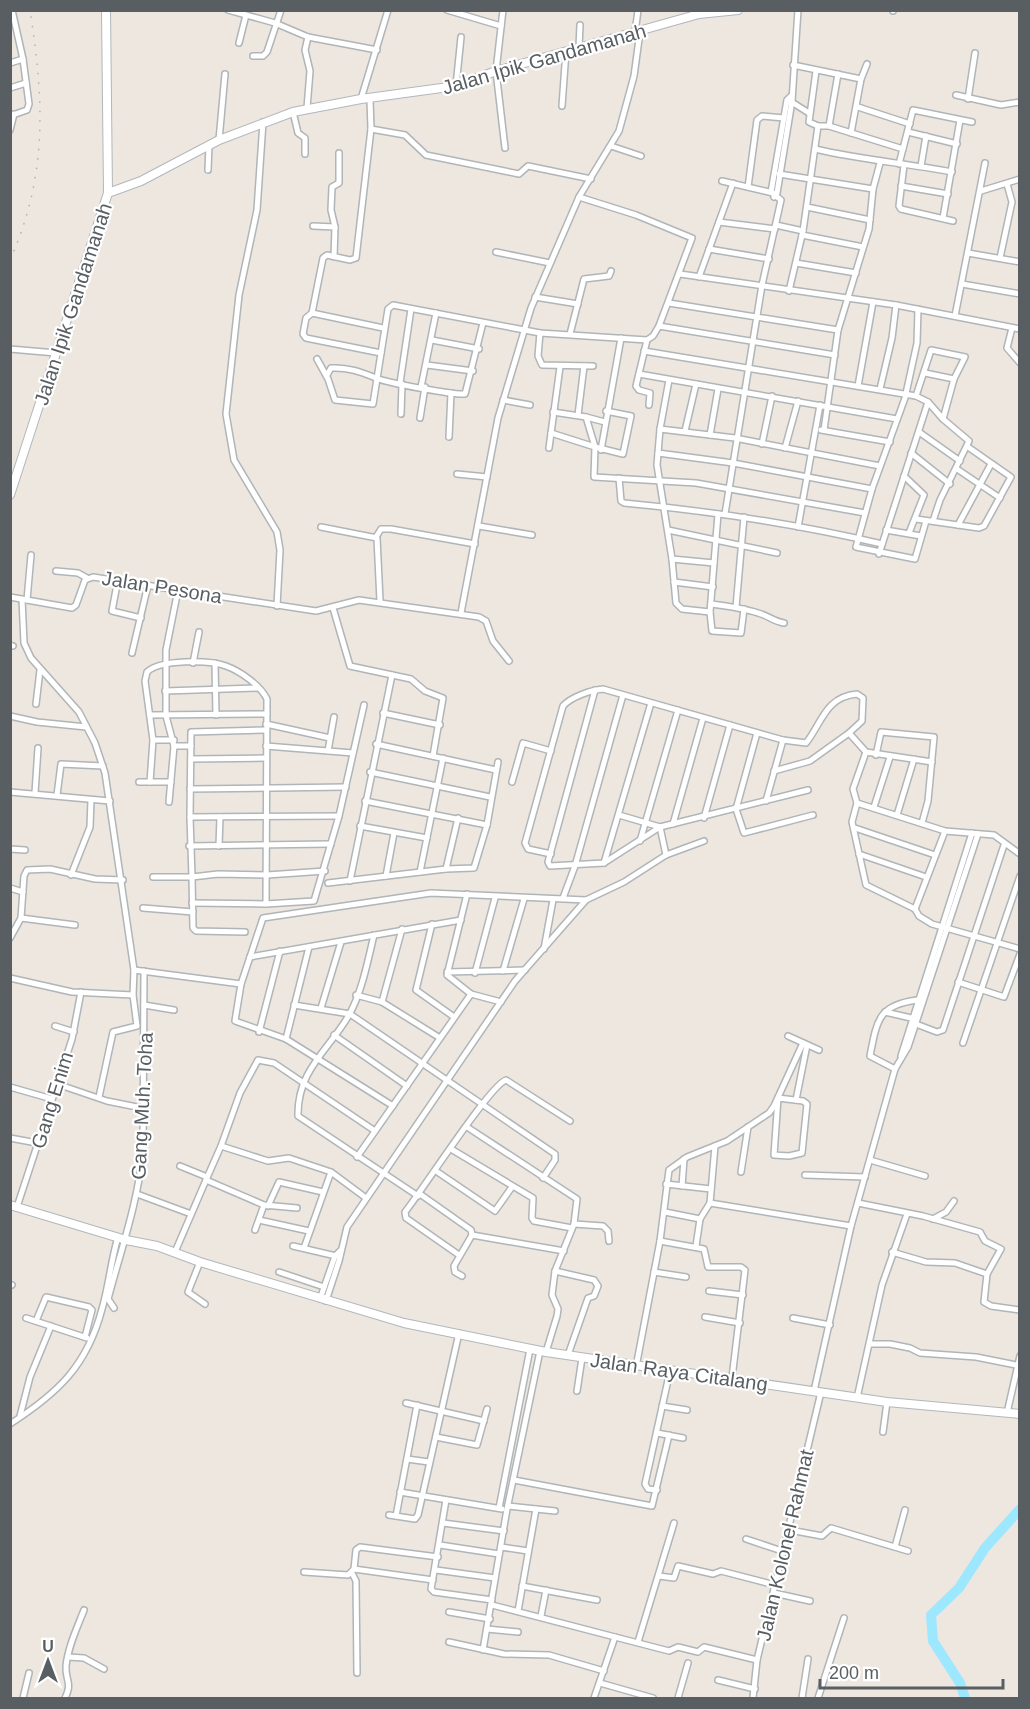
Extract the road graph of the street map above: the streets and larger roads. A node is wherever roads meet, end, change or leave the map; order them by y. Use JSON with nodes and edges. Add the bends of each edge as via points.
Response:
{"nodes":[{"id":1,"x":12,"y":10,"type":"edge"},
{"id":2,"x":106,"y":10,"type":"edge"},
{"id":3,"x":228,"y":10,"type":"edge"},
{"id":4,"x":281,"y":10,"type":"edge"},
{"id":5,"x":388,"y":10,"type":"edge"},
{"id":6,"x":447,"y":10,"type":"edge"},
{"id":7,"x":503,"y":10,"type":"edge"},
{"id":8,"x":638,"y":10,"type":"edge"},
{"id":9,"x":738,"y":10,"type":"edge"},
{"id":10,"x":798,"y":10,"type":"edge"},
{"id":11,"x":700,"y":12,"type":"edge"},
{"id":12,"x":246,"y":15,"type":"junction"},
{"id":13,"x":275,"y":23,"type":"junction"},
{"id":14,"x":580,"y":25,"type":"dead end"},
{"id":15,"x":501,"y":26,"type":"junction"},
{"id":16,"x":638,"y":32,"type":"junction"},
{"id":17,"x":18,"y":35,"type":"junction"},
{"id":18,"x":10,"y":37,"type":"edge"},
{"id":19,"x":308,"y":37,"type":"junction"},
{"id":20,"x":461,"y":37,"type":"dead end"},
{"id":21,"x":239,"y":43,"type":"dead end"},
{"id":22,"x":579,"y":47,"type":"junction"},
{"id":23,"x":377,"y":50,"type":"junction"},
{"id":24,"x":566,"y":51,"type":"junction"},
{"id":25,"x":975,"y":53,"type":"dead end"},
{"id":26,"x":253,"y":56,"type":"dead end"},
{"id":27,"x":23,"y":59,"type":"junction"},
{"id":28,"x":10,"y":63,"type":"edge"},
{"id":29,"x":867,"y":64,"type":"dead end"},
{"id":30,"x":793,"y":65,"type":"junction"},
{"id":31,"x":496,"y":71,"type":"junction"},
{"id":32,"x":816,"y":71,"type":"junction"},
{"id":33,"x":225,"y":74,"type":"dead end"},
{"id":34,"x":838,"y":74,"type":"junction"},
{"id":35,"x":861,"y":79,"type":"junction"},
{"id":36,"x":26,"y":83,"type":"junction"},
{"id":37,"x":456,"y":86,"type":"junction"},
{"id":38,"x":10,"y":88,"type":"edge"},
{"id":39,"x":956,"y":95,"type":"dead end"},
{"id":40,"x":366,"y":99,"type":"junction"},
{"id":41,"x":790,"y":99,"type":"junction"},
{"id":42,"x":968,"y":99,"type":"junction"},
{"id":43,"x":1020,"y":102,"type":"edge"},
{"id":44,"x":562,"y":106,"type":"dead end"},
{"id":45,"x":858,"y":107,"type":"junction"},
{"id":46,"x":307,"y":108,"type":"junction"},
{"id":47,"x":293,"y":112,"type":"junction"},
{"id":48,"x":809,"y":113,"type":"junction"},
{"id":49,"x":12,"y":115,"type":"edge"},
{"id":50,"x":784,"y":118,"type":"junction"},
{"id":51,"x":960,"y":120,"type":"junction"},
{"id":52,"x":263,"y":122,"type":"junction"},
{"id":53,"x":972,"y":122,"type":"dead end"},
{"id":54,"x":910,"y":124,"type":"junction"},
{"id":55,"x":818,"y":126,"type":"junction"},
{"id":56,"x":829,"y":126,"type":"junction"},
{"id":57,"x":10,"y":129,"type":"edge"},
{"id":58,"x":371,"y":129,"type":"junction"},
{"id":59,"x":908,"y":132,"type":"junction"},
{"id":60,"x":851,"y":133,"type":"junction"},
{"id":61,"x":926,"y":136,"type":"junction"},
{"id":62,"x":784,"y":137,"type":"junction"},
{"id":63,"x":219,"y":140,"type":"junction"},
{"id":64,"x":957,"y":144,"type":"junction"},
{"id":65,"x":209,"y":146,"type":"junction"},
{"id":66,"x":611,"y":146,"type":"junction"},
{"id":67,"x":505,"y":148,"type":"dead end"},
{"id":68,"x":815,"y":149,"type":"junction"},
{"id":69,"x":903,"y":149,"type":"junction"},
{"id":70,"x":339,"y":153,"type":"dead end"},
{"id":71,"x":305,"y":154,"type":"dead end"},
{"id":72,"x":641,"y":156,"type":"dead end"},
{"id":73,"x":880,"y":163,"type":"junction"},
{"id":74,"x":985,"y":163,"type":"dead end"},
{"id":75,"x":902,"y":164,"type":"junction"},
{"id":76,"x":921,"y":166,"type":"junction"},
{"id":77,"x":208,"y":170,"type":"dead end"},
{"id":78,"x":952,"y":172,"type":"junction"},
{"id":79,"x":778,"y":174,"type":"junction"},
{"id":80,"x":591,"y":179,"type":"junction"},
{"id":81,"x":810,"y":179,"type":"junction"},
{"id":82,"x":1020,"y":179,"type":"edge"},
{"id":83,"x":722,"y":181,"type":"dead end"},
{"id":84,"x":733,"y":183,"type":"junction"},
{"id":85,"x":1007,"y":184,"type":"junction"},
{"id":86,"x":901,"y":186,"type":"junction"},
{"id":87,"x":748,"y":187,"type":"junction"},
{"id":88,"x":873,"y":189,"type":"junction"},
{"id":89,"x":981,"y":191,"type":"junction"},
{"id":90,"x":108,"y":193,"type":"junction"},
{"id":91,"x":774,"y":194,"type":"junction"},
{"id":92,"x":948,"y":194,"type":"junction"},
{"id":93,"x":579,"y":197,"type":"junction"},
{"id":94,"x":807,"y":207,"type":"junction"},
{"id":95,"x":943,"y":218,"type":"junction"},
{"id":96,"x":870,"y":220,"type":"junction"},
{"id":97,"x":953,"y":221,"type":"dead end"},
{"id":98,"x":719,"y":222,"type":"junction"},
{"id":99,"x":313,"y":226,"type":"dead end"},
{"id":100,"x":335,"y":227,"type":"junction"},
{"id":101,"x":775,"y":227,"type":"junction"},
{"id":102,"x":802,"y":233,"type":"junction"},
{"id":103,"x":864,"y":247,"type":"junction"},
{"id":104,"x":710,"y":249,"type":"junction"},
{"id":105,"x":496,"y":252,"type":"dead end"},
{"id":106,"x":969,"y":253,"type":"junction"},
{"id":107,"x":334,"y":257,"type":"junction"},
{"id":108,"x":999,"y":258,"type":"junction"},
{"id":109,"x":769,"y":259,"type":"junction"},
{"id":110,"x":1020,"y":262,"type":"edge"},
{"id":111,"x":550,"y":263,"type":"junction"},
{"id":112,"x":796,"y":263,"type":"junction"},
{"id":113,"x":611,"y":271,"type":"dead end"},
{"id":114,"x":856,"y":273,"type":"junction"},
{"id":115,"x":680,"y":274,"type":"junction"},
{"id":116,"x":699,"y":277,"type":"junction"},
{"id":117,"x":962,"y":284,"type":"junction"},
{"id":118,"x":762,"y":285,"type":"junction"},
{"id":119,"x":789,"y":291,"type":"junction"},
{"id":120,"x":1019,"y":292,"type":"edge"},
{"id":121,"x":536,"y":297,"type":"junction"},
{"id":122,"x":846,"y":300,"type":"junction"},
{"id":123,"x":873,"y":302,"type":"junction"},
{"id":124,"x":669,"y":303,"type":"junction"},
{"id":125,"x":578,"y":304,"type":"junction"},
{"id":126,"x":896,"y":305,"type":"junction"},
{"id":127,"x":411,"y":309,"type":"junction"},
{"id":128,"x":918,"y":309,"type":"junction"},
{"id":129,"x":436,"y":313,"type":"junction"},
{"id":130,"x":312,"y":314,"type":"junction"},
{"id":131,"x":955,"y":316,"type":"junction"},
{"id":132,"x":758,"y":318,"type":"junction"},
{"id":133,"x":483,"y":323,"type":"junction"},
{"id":134,"x":659,"y":326,"type":"junction"},
{"id":135,"x":383,"y":328,"type":"junction"},
{"id":136,"x":1012,"y":328,"type":"junction"},
{"id":137,"x":1020,"y":329,"type":"edge"},
{"id":138,"x":526,"y":330,"type":"junction"},
{"id":139,"x":838,"y":330,"type":"junction"},
{"id":140,"x":540,"y":333,"type":"junction"},
{"id":141,"x":570,"y":334,"type":"junction"},
{"id":142,"x":621,"y":338,"type":"junction"},
{"id":143,"x":432,"y":340,"type":"junction"},
{"id":144,"x":646,"y":340,"type":"junction"},
{"id":145,"x":754,"y":343,"type":"junction"},
{"id":146,"x":10,"y":349,"type":"edge"},
{"id":147,"x":479,"y":349,"type":"junction"},
{"id":148,"x":644,"y":351,"type":"junction"},
{"id":149,"x":56,"y":353,"type":"junction"},
{"id":150,"x":381,"y":353,"type":"junction"},
{"id":151,"x":835,"y":355,"type":"junction"},
{"id":152,"x":317,"y":359,"type":"dead end"},
{"id":153,"x":1020,"y":363,"type":"edge"},
{"id":154,"x":427,"y":365,"type":"junction"},
{"id":155,"x":584,"y":366,"type":"junction"},
{"id":156,"x":593,"y":366,"type":"dead end"},
{"id":157,"x":560,"y":367,"type":"junction"},
{"id":158,"x":749,"y":368,"type":"junction"},
{"id":159,"x":473,"y":371,"type":"junction"},
{"id":160,"x":925,"y":373,"type":"junction"},
{"id":161,"x":639,"y":374,"type":"junction"},
{"id":162,"x":327,"y":375,"type":"junction"},
{"id":163,"x":376,"y":379,"type":"junction"},
{"id":164,"x":954,"y":379,"type":"junction"},
{"id":165,"x":669,"y":380,"type":"junction"},
{"id":166,"x":831,"y":381,"type":"junction"},
{"id":167,"x":401,"y":384,"type":"junction"},
{"id":168,"x":696,"y":384,"type":"junction"},
{"id":169,"x":858,"y":386,"type":"junction"},
{"id":170,"x":423,"y":387,"type":"junction"},
{"id":171,"x":718,"y":389,"type":"junction"},
{"id":172,"x":880,"y":390,"type":"junction"},
{"id":173,"x":745,"y":392,"type":"junction"},
{"id":174,"x":451,"y":393,"type":"junction"},
{"id":175,"x":904,"y":394,"type":"junction"},
{"id":176,"x":772,"y":396,"type":"junction"},
{"id":177,"x":916,"y":396,"type":"junction"},
{"id":178,"x":503,"y":400,"type":"junction"},
{"id":179,"x":798,"y":401,"type":"junction"},
{"id":180,"x":928,"y":402,"type":"junction"},
{"id":181,"x":530,"y":405,"type":"dead end"},
{"id":182,"x":649,"y":405,"type":"dead end"},
{"id":183,"x":820,"y":405,"type":"junction"},
{"id":184,"x":827,"y":407,"type":"junction"},
{"id":185,"x":553,"y":411,"type":"junction"},
{"id":186,"x":606,"y":411,"type":"junction"},
{"id":187,"x":401,"y":414,"type":"dead end"},
{"id":188,"x":578,"y":415,"type":"junction"},
{"id":189,"x":586,"y":417,"type":"junction"},
{"id":190,"x":420,"y":418,"type":"dead end"},
{"id":191,"x":897,"y":419,"type":"junction"},
{"id":192,"x":943,"y":420,"type":"junction"},
{"id":193,"x":605,"y":422,"type":"junction"},
{"id":194,"x":660,"y":429,"type":"junction"},
{"id":195,"x":817,"y":429,"type":"junction"},
{"id":196,"x":824,"y":430,"type":"junction"},
{"id":197,"x":685,"y":431,"type":"junction"},
{"id":198,"x":919,"y":432,"type":"junction"},
{"id":199,"x":551,"y":433,"type":"junction"},
{"id":200,"x":711,"y":435,"type":"junction"},
{"id":201,"x":449,"y":437,"type":"dead end"},
{"id":202,"x":735,"y":438,"type":"junction"},
{"id":203,"x":890,"y":442,"type":"junction"},
{"id":204,"x":762,"y":444,"type":"junction"},
{"id":205,"x":968,"y":447,"type":"junction"},
{"id":206,"x":549,"y":448,"type":"dead end"},
{"id":207,"x":598,"y":448,"type":"junction"},
{"id":208,"x":785,"y":448,"type":"junction"},
{"id":209,"x":658,"y":453,"type":"junction"},
{"id":210,"x":912,"y":453,"type":"junction"},
{"id":211,"x":813,"y":454,"type":"junction"},
{"id":212,"x":960,"y":461,"type":"junction"},
{"id":213,"x":733,"y":463,"type":"junction"},
{"id":214,"x":991,"y":464,"type":"junction"},
{"id":215,"x":880,"y":466,"type":"junction"},
{"id":216,"x":957,"y":469,"type":"junction"},
{"id":217,"x":457,"y":474,"type":"dead end"},
{"id":218,"x":904,"y":476,"type":"junction"},
{"id":219,"x":487,"y":477,"type":"junction"},
{"id":220,"x":618,"y":478,"type":"junction"},
{"id":221,"x":808,"y":478,"type":"junction"},
{"id":222,"x":660,"y":480,"type":"junction"},
{"id":223,"x":950,"y":484,"type":"junction"},
{"id":224,"x":979,"y":484,"type":"junction"},
{"id":225,"x":729,"y":489,"type":"junction"},
{"id":226,"x":872,"y":489,"type":"junction"},
{"id":227,"x":10,"y":495,"type":"edge"},
{"id":228,"x":1000,"y":498,"type":"junction"},
{"id":229,"x":801,"y":501,"type":"junction"},
{"id":230,"x":664,"y":506,"type":"junction"},
{"id":231,"x":865,"y":513,"type":"junction"},
{"id":232,"x":718,"y":514,"type":"junction"},
{"id":233,"x":725,"y":514,"type":"junction"},
{"id":234,"x":744,"y":518,"type":"junction"},
{"id":235,"x":916,"y":519,"type":"junction"},
{"id":236,"x":926,"y":521,"type":"junction"},
{"id":237,"x":933,"y":521,"type":"junction"},
{"id":238,"x":958,"y":525,"type":"junction"},
{"id":239,"x":479,"y":526,"type":"junction"},
{"id":240,"x":321,"y":527,"type":"dead end"},
{"id":241,"x":798,"y":527,"type":"junction"},
{"id":242,"x":668,"y":530,"type":"junction"},
{"id":243,"x":886,"y":530,"type":"junction"},
{"id":244,"x":909,"y":533,"type":"junction"},
{"id":245,"x":532,"y":536,"type":"dead end"},
{"id":246,"x":921,"y":536,"type":"junction"},
{"id":247,"x":376,"y":537,"type":"junction"},
{"id":248,"x":858,"y":538,"type":"junction"},
{"id":249,"x":716,"y":539,"type":"junction"},
{"id":250,"x":475,"y":544,"type":"junction"},
{"id":251,"x":882,"y":544,"type":"junction"},
{"id":252,"x":743,"y":545,"type":"junction"},
{"id":253,"x":777,"y":553,"type":"dead end"},
{"id":254,"x":879,"y":554,"type":"junction"},
{"id":255,"x":31,"y":555,"type":"dead end"},
{"id":256,"x":672,"y":559,"type":"junction"},
{"id":257,"x":714,"y":563,"type":"junction"},
{"id":258,"x":56,"y":571,"type":"dead end"},
{"id":259,"x":87,"y":578,"type":"junction"},
{"id":260,"x":118,"y":579,"type":"junction"},
{"id":261,"x":674,"y":582,"type":"junction"},
{"id":262,"x":148,"y":585,"type":"junction"},
{"id":263,"x":712,"y":587,"type":"junction"},
{"id":264,"x":177,"y":590,"type":"junction"},
{"id":265,"x":10,"y":597,"type":"edge"},
{"id":266,"x":25,"y":599,"type":"junction"},
{"id":267,"x":380,"y":601,"type":"junction"},
{"id":268,"x":711,"y":604,"type":"junction"},
{"id":269,"x":278,"y":606,"type":"junction"},
{"id":270,"x":736,"y":607,"type":"junction"},
{"id":271,"x":333,"y":608,"type":"junction"},
{"id":272,"x":744,"y":609,"type":"junction"},
{"id":273,"x":710,"y":612,"type":"junction"},
{"id":274,"x":461,"y":613,"type":"junction"},
{"id":275,"x":141,"y":618,"type":"junction"},
{"id":276,"x":784,"y":623,"type":"dead end"},
{"id":277,"x":199,"y":632,"type":"dead end"},
{"id":278,"x":132,"y":653,"type":"dead end"},
{"id":279,"x":509,"y":661,"type":"dead end"},
{"id":280,"x":165,"y":663,"type":"junction"},
{"id":281,"x":193,"y":663,"type":"junction"},
{"id":282,"x":215,"y":663,"type":"junction"},
{"id":283,"x":40,"y":670,"type":"junction"},
{"id":284,"x":392,"y":675,"type":"junction"},
{"id":285,"x":258,"y":688,"type":"junction"},
{"id":286,"x":595,"y":690,"type":"junction"},
{"id":287,"x":165,"y":691,"type":"junction"},
{"id":288,"x":216,"y":691,"type":"junction"},
{"id":289,"x":623,"y":695,"type":"junction"},
{"id":290,"x":651,"y":703,"type":"junction"},
{"id":291,"x":36,"y":704,"type":"dead end"},
{"id":292,"x":364,"y":705,"type":"dead end"},
{"id":293,"x":678,"y":710,"type":"junction"},
{"id":294,"x":383,"y":713,"type":"junction"},
{"id":295,"x":267,"y":714,"type":"junction"},
{"id":296,"x":150,"y":715,"type":"junction"},
{"id":297,"x":216,"y":715,"type":"junction"},
{"id":298,"x":10,"y":716,"type":"edge"},
{"id":299,"x":166,"y":716,"type":"junction"},
{"id":300,"x":334,"y":717,"type":"dead end"},
{"id":301,"x":703,"y":718,"type":"junction"},
{"id":302,"x":440,"y":725,"type":"junction"},
{"id":303,"x":730,"y":725,"type":"junction"},
{"id":304,"x":86,"y":727,"type":"junction"},
{"id":305,"x":266,"y":727,"type":"junction"},
{"id":306,"x":757,"y":733,"type":"junction"},
{"id":307,"x":851,"y":735,"type":"junction"},
{"id":308,"x":330,"y":738,"type":"junction"},
{"id":309,"x":153,"y":740,"type":"junction"},
{"id":310,"x":783,"y":740,"type":"junction"},
{"id":311,"x":174,"y":743,"type":"junction"},
{"id":312,"x":376,"y":744,"type":"junction"},
{"id":313,"x":191,"y":746,"type":"junction"},
{"id":314,"x":266,"y":746,"type":"junction"},
{"id":315,"x":38,"y":748,"type":"dead end"},
{"id":316,"x":328,"y":751,"type":"junction"},
{"id":317,"x":551,"y":751,"type":"junction"},
{"id":318,"x":865,"y":751,"type":"junction"},
{"id":319,"x":353,"y":753,"type":"junction"},
{"id":320,"x":876,"y":755,"type":"junction"},
{"id":321,"x":433,"y":756,"type":"junction"},
{"id":322,"x":890,"y":757,"type":"junction"},
{"id":323,"x":443,"y":758,"type":"junction"},
{"id":324,"x":191,"y":759,"type":"junction"},
{"id":325,"x":266,"y":759,"type":"junction"},
{"id":326,"x":914,"y":759,"type":"junction"},
{"id":327,"x":498,"y":762,"type":"dead end"},
{"id":328,"x":932,"y":762,"type":"junction"},
{"id":329,"x":103,"y":766,"type":"junction"},
{"id":330,"x":496,"y":770,"type":"junction"},
{"id":331,"x":774,"y":771,"type":"junction"},
{"id":332,"x":370,"y":772,"type":"junction"},
{"id":333,"x":139,"y":782,"type":"dead end"},
{"id":334,"x":150,"y":782,"type":"junction"},
{"id":335,"x":171,"y":782,"type":"junction"},
{"id":336,"x":512,"y":782,"type":"dead end"},
{"id":337,"x":437,"y":786,"type":"junction"},
{"id":338,"x":346,"y":787,"type":"junction"},
{"id":339,"x":266,"y":788,"type":"junction"},
{"id":340,"x":190,"y":789,"type":"junction"},
{"id":341,"x":808,"y":790,"type":"dead end"},
{"id":342,"x":10,"y":792,"type":"edge"},
{"id":343,"x":35,"y":793,"type":"junction"},
{"id":344,"x":57,"y":795,"type":"junction"},
{"id":345,"x":490,"y":797,"type":"junction"},
{"id":346,"x":91,"y":800,"type":"junction"},
{"id":347,"x":110,"y":801,"type":"junction"},
{"id":348,"x":365,"y":801,"type":"junction"},
{"id":349,"x":766,"y":801,"type":"junction"},
{"id":350,"x":169,"y":802,"type":"dead end"},
{"id":351,"x":857,"y":803,"type":"junction"},
{"id":352,"x":874,"y":807,"type":"junction"},
{"id":353,"x":736,"y":809,"type":"junction"},
{"id":354,"x":431,"y":812,"type":"junction"},
{"id":355,"x":618,"y":815,"type":"junction"},
{"id":356,"x":813,"y":815,"type":"dead end"},
{"id":357,"x":897,"y":815,"type":"junction"},
{"id":358,"x":266,"y":816,"type":"junction"},
{"id":359,"x":339,"y":816,"type":"junction"},
{"id":360,"x":190,"y":817,"type":"junction"},
{"id":361,"x":220,"y":817,"type":"junction"},
{"id":362,"x":458,"y":818,"type":"junction"},
{"id":363,"x":704,"y":818,"type":"junction"},
{"id":364,"x":645,"y":823,"type":"junction"},
{"id":365,"x":922,"y":823,"type":"junction"},
{"id":366,"x":673,"y":824,"type":"junction"},
{"id":367,"x":487,"y":825,"type":"junction"},
{"id":368,"x":360,"y":826,"type":"junction"},
{"id":369,"x":660,"y":827,"type":"junction"},
{"id":370,"x":855,"y":828,"type":"junction"},
{"id":371,"x":945,"y":831,"type":"junction"},
{"id":372,"x":394,"y":833,"type":"junction"},
{"id":373,"x":975,"y":833,"type":"junction"},
{"id":374,"x":427,"y":838,"type":"junction"},
{"id":375,"x":640,"y":841,"type":"junction"},
{"id":376,"x":704,"y":841,"type":"dead end"},
{"id":377,"x":331,"y":844,"type":"junction"},
{"id":378,"x":267,"y":845,"type":"junction"},
{"id":379,"x":1004,"y":845,"type":"junction"},
{"id":380,"x":189,"y":846,"type":"junction"},
{"id":381,"x":219,"y":846,"type":"junction"},
{"id":382,"x":10,"y":849,"type":"edge"},
{"id":383,"x":25,"y":850,"type":"dead end"},
{"id":384,"x":550,"y":854,"type":"junction"},
{"id":385,"x":859,"y":854,"type":"junction"},
{"id":386,"x":1020,"y":854,"type":"edge"},
{"id":387,"x":666,"y":855,"type":"junction"},
{"id":388,"x":935,"y":855,"type":"junction"},
{"id":389,"x":604,"y":863,"type":"junction"},
{"id":390,"x":575,"y":866,"type":"junction"},
{"id":391,"x":446,"y":869,"type":"junction"},
{"id":392,"x":325,"y":871,"type":"junction"},
{"id":393,"x":420,"y":872,"type":"junction"},
{"id":394,"x":71,"y":875,"type":"junction"},
{"id":395,"x":267,"y":875,"type":"junction"},
{"id":396,"x":386,"y":876,"type":"junction"},
{"id":397,"x":1020,"y":876,"type":"edge"},
{"id":398,"x":153,"y":877,"type":"dead end"},
{"id":399,"x":192,"y":877,"type":"junction"},
{"id":400,"x":926,"y":877,"type":"junction"},
{"id":401,"x":123,"y":880,"type":"junction"},
{"id":402,"x":350,"y":880,"type":"junction"},
{"id":403,"x":328,"y":883,"type":"dead end"},
{"id":404,"x":10,"y":888,"type":"edge"},
{"id":405,"x":23,"y":892,"type":"junction"},
{"id":406,"x":467,"y":894,"type":"junction"},
{"id":407,"x":495,"y":898,"type":"junction"},
{"id":408,"x":562,"y":898,"type":"junction"},
{"id":409,"x":524,"y":899,"type":"junction"},
{"id":410,"x":553,"y":900,"type":"junction"},
{"id":411,"x":586,"y":900,"type":"junction"},
{"id":412,"x":192,"y":903,"type":"junction"},
{"id":413,"x":266,"y":904,"type":"junction"},
{"id":414,"x":143,"y":908,"type":"dead end"},
{"id":415,"x":915,"y":909,"type":"junction"},
{"id":416,"x":193,"y":912,"type":"junction"},
{"id":417,"x":21,"y":918,"type":"junction"},
{"id":418,"x":461,"y":920,"type":"junction"},
{"id":419,"x":432,"y":924,"type":"junction"},
{"id":420,"x":75,"y":925,"type":"dead end"},
{"id":421,"x":944,"y":927,"type":"junction"},
{"id":422,"x":402,"y":929,"type":"junction"},
{"id":423,"x":245,"y":932,"type":"dead end"},
{"id":424,"x":374,"y":934,"type":"junction"},
{"id":425,"x":973,"y":934,"type":"junction"},
{"id":426,"x":11,"y":937,"type":"edge"},
{"id":427,"x":997,"y":941,"type":"junction"},
{"id":428,"x":340,"y":942,"type":"junction"},
{"id":429,"x":309,"y":947,"type":"junction"},
{"id":430,"x":1020,"y":949,"type":"edge"},
{"id":431,"x":544,"y":950,"type":"junction"},
{"id":432,"x":280,"y":951,"type":"junction"},
{"id":433,"x":1020,"y":954,"type":"edge"},
{"id":434,"x":250,"y":957,"type":"junction"},
{"id":435,"x":527,"y":969,"type":"junction"},
{"id":436,"x":140,"y":971,"type":"junction"},
{"id":437,"x":503,"y":971,"type":"junction"},
{"id":438,"x":447,"y":972,"type":"junction"},
{"id":439,"x":475,"y":973,"type":"junction"},
{"id":440,"x":10,"y":978,"type":"edge"},
{"id":441,"x":958,"y":982,"type":"junction"},
{"id":442,"x":241,"y":984,"type":"junction"},
{"id":443,"x":981,"y":990,"type":"junction"},
{"id":444,"x":81,"y":992,"type":"junction"},
{"id":445,"x":356,"y":994,"type":"junction"},
{"id":446,"x":471,"y":994,"type":"junction"},
{"id":447,"x":133,"y":995,"type":"junction"},
{"id":448,"x":917,"y":1000,"type":"junction"},
{"id":449,"x":382,"y":1002,"type":"junction"},
{"id":450,"x":501,"y":1002,"type":"junction"},
{"id":451,"x":144,"y":1005,"type":"junction"},
{"id":452,"x":294,"y":1005,"type":"junction"},
{"id":453,"x":321,"y":1008,"type":"junction"},
{"id":454,"x":174,"y":1010,"type":"dead end"},
{"id":455,"x":885,"y":1011,"type":"junction"},
{"id":456,"x":350,"y":1014,"type":"junction"},
{"id":457,"x":454,"y":1017,"type":"junction"},
{"id":458,"x":911,"y":1018,"type":"junction"},
{"id":459,"x":916,"y":1024,"type":"junction"},
{"id":460,"x":55,"y":1026,"type":"dead end"},
{"id":461,"x":74,"y":1032,"type":"junction"},
{"id":462,"x":259,"y":1032,"type":"junction"},
{"id":463,"x":334,"y":1035,"type":"junction"},
{"id":464,"x":789,"y":1036,"type":"dead end"},
{"id":465,"x":440,"y":1038,"type":"junction"},
{"id":466,"x":286,"y":1039,"type":"junction"},
{"id":467,"x":963,"y":1043,"type":"dead end"},
{"id":468,"x":805,"y":1044,"type":"junction"},
{"id":469,"x":819,"y":1050,"type":"dead end"},
{"id":470,"x":317,"y":1056,"type":"junction"},
{"id":471,"x":900,"y":1060,"type":"junction"},
{"id":472,"x":423,"y":1062,"type":"junction"},
{"id":473,"x":895,"y":1069,"type":"junction"},
{"id":474,"x":448,"y":1079,"type":"junction"},
{"id":475,"x":303,"y":1082,"type":"junction"},
{"id":476,"x":57,"y":1084,"type":"junction"},
{"id":477,"x":407,"y":1086,"type":"junction"},
{"id":478,"x":10,"y":1087,"type":"edge"},
{"id":479,"x":99,"y":1097,"type":"junction"},
{"id":480,"x":52,"y":1098,"type":"junction"},
{"id":481,"x":778,"y":1098,"type":"junction"},
{"id":482,"x":796,"y":1100,"type":"junction"},
{"id":483,"x":481,"y":1103,"type":"junction"},
{"id":484,"x":393,"y":1106,"type":"junction"},
{"id":485,"x":138,"y":1107,"type":"junction"},
{"id":486,"x":570,"y":1121,"type":"dead end"},
{"id":487,"x":748,"y":1126,"type":"junction"},
{"id":488,"x":467,"y":1127,"type":"junction"},
{"id":489,"x":375,"y":1131,"type":"junction"},
{"id":490,"x":10,"y":1138,"type":"edge"},
{"id":491,"x":37,"y":1143,"type":"junction"},
{"id":492,"x":220,"y":1146,"type":"junction"},
{"id":493,"x":715,"y":1146,"type":"junction"},
{"id":494,"x":451,"y":1149,"type":"junction"},
{"id":495,"x":357,"y":1156,"type":"junction"},
{"id":496,"x":684,"y":1159,"type":"junction"},
{"id":497,"x":870,"y":1160,"type":"junction"},
{"id":498,"x":180,"y":1166,"type":"dead end"},
{"id":499,"x":436,"y":1171,"type":"junction"},
{"id":500,"x":331,"y":1172,"type":"junction"},
{"id":501,"x":384,"y":1172,"type":"junction"},
{"id":502,"x":741,"y":1172,"type":"dead end"},
{"id":503,"x":805,"y":1176,"type":"dead end"},
{"id":504,"x":925,"y":1176,"type":"dead end"},
{"id":505,"x":865,"y":1177,"type":"junction"},
{"id":506,"x":543,"y":1178,"type":"junction"},
{"id":507,"x":207,"y":1179,"type":"junction"},
{"id":508,"x":666,"y":1184,"type":"junction"},
{"id":509,"x":682,"y":1186,"type":"junction"},
{"id":510,"x":512,"y":1187,"type":"junction"},
{"id":511,"x":711,"y":1189,"type":"junction"},
{"id":512,"x":323,"y":1192,"type":"junction"},
{"id":513,"x":137,"y":1194,"type":"junction"},
{"id":514,"x":419,"y":1195,"type":"junction"},
{"id":515,"x":366,"y":1198,"type":"junction"},
{"id":516,"x":954,"y":1201,"type":"dead end"},
{"id":517,"x":710,"y":1203,"type":"junction"},
{"id":518,"x":858,"y":1203,"type":"junction"},
{"id":519,"x":14,"y":1206,"type":"edge"},
{"id":520,"x":266,"y":1206,"type":"junction"},
{"id":521,"x":297,"y":1208,"type":"dead end"},
{"id":522,"x":664,"y":1212,"type":"junction"},
{"id":523,"x":191,"y":1214,"type":"junction"},
{"id":524,"x":907,"y":1214,"type":"junction"},
{"id":525,"x":700,"y":1219,"type":"junction"},
{"id":526,"x":933,"y":1219,"type":"junction"},
{"id":527,"x":259,"y":1220,"type":"junction"},
{"id":528,"x":573,"y":1226,"type":"junction"},
{"id":529,"x":851,"y":1226,"type":"junction"},
{"id":530,"x":255,"y":1230,"type":"dead end"},
{"id":531,"x":309,"y":1231,"type":"junction"},
{"id":532,"x":472,"y":1235,"type":"junction"},
{"id":533,"x":122,"y":1238,"type":"junction"},
{"id":534,"x":609,"y":1241,"type":"dead end"},
{"id":535,"x":660,"y":1241,"type":"junction"},
{"id":536,"x":293,"y":1246,"type":"dead end"},
{"id":537,"x":696,"y":1246,"type":"junction"},
{"id":538,"x":304,"y":1248,"type":"junction"},
{"id":539,"x":564,"y":1251,"type":"junction"},
{"id":540,"x":175,"y":1252,"type":"junction"},
{"id":541,"x":892,"y":1252,"type":"junction"},
{"id":542,"x":459,"y":1255,"type":"junction"},
{"id":543,"x":338,"y":1257,"type":"junction"},
{"id":544,"x":200,"y":1262,"type":"junction"},
{"id":545,"x":555,"y":1271,"type":"junction"},
{"id":546,"x":279,"y":1272,"type":"dead end"},
{"id":547,"x":654,"y":1272,"type":"junction"},
{"id":548,"x":987,"y":1274,"type":"junction"},
{"id":549,"x":462,"y":1276,"type":"dead end"},
{"id":550,"x":686,"y":1277,"type":"dead end"},
{"id":551,"x":324,"y":1287,"type":"junction"},
{"id":552,"x":709,"y":1291,"type":"dead end"},
{"id":553,"x":743,"y":1295,"type":"junction"},
{"id":554,"x":325,"y":1300,"type":"junction"},
{"id":555,"x":205,"y":1304,"type":"dead end"},
{"id":556,"x":114,"y":1308,"type":"dead end"},
{"id":557,"x":1020,"y":1310,"type":"edge"},
{"id":558,"x":705,"y":1317,"type":"dead end"},
{"id":559,"x":26,"y":1318,"type":"dead end"},
{"id":560,"x":793,"y":1318,"type":"dead end"},
{"id":561,"x":36,"y":1321,"type":"junction"},
{"id":562,"x":740,"y":1323,"type":"junction"},
{"id":563,"x":830,"y":1325,"type":"junction"},
{"id":564,"x":51,"y":1326,"type":"junction"},
{"id":565,"x":459,"y":1333,"type":"junction"},
{"id":566,"x":88,"y":1338,"type":"junction"},
{"id":567,"x":870,"y":1344,"type":"junction"},
{"id":568,"x":530,"y":1349,"type":"junction"},
{"id":569,"x":543,"y":1351,"type":"junction"},
{"id":570,"x":568,"y":1354,"type":"junction"},
{"id":571,"x":1020,"y":1356,"type":"edge"},
{"id":572,"x":582,"y":1358,"type":"junction"},
{"id":573,"x":1017,"y":1365,"type":"junction"},
{"id":574,"x":636,"y":1367,"type":"junction"},
{"id":575,"x":670,"y":1371,"type":"junction"},
{"id":576,"x":732,"y":1378,"type":"junction"},
{"id":577,"x":577,"y":1391,"type":"dead end"},
{"id":578,"x":818,"y":1392,"type":"junction"},
{"id":579,"x":857,"y":1398,"type":"junction"},
{"id":580,"x":887,"y":1402,"type":"junction"},
{"id":581,"x":406,"y":1403,"type":"dead end"},
{"id":582,"x":417,"y":1405,"type":"junction"},
{"id":583,"x":663,"y":1406,"type":"junction"},
{"id":584,"x":487,"y":1409,"type":"dead end"},
{"id":585,"x":687,"y":1410,"type":"dead end"},
{"id":586,"x":441,"y":1412,"type":"junction"},
{"id":587,"x":1007,"y":1413,"type":"junction"},
{"id":588,"x":1020,"y":1414,"type":"edge"},
{"id":589,"x":20,"y":1416,"type":"junction"},
{"id":590,"x":484,"y":1421,"type":"junction"},
{"id":591,"x":12,"y":1422,"type":"edge"},
{"id":592,"x":516,"y":1424,"type":"junction"},
{"id":593,"x":524,"y":1425,"type":"junction"},
{"id":594,"x":883,"y":1432,"type":"dead end"},
{"id":595,"x":657,"y":1433,"type":"junction"},
{"id":596,"x":669,"y":1436,"type":"junction"},
{"id":597,"x":436,"y":1437,"type":"junction"},
{"id":598,"x":683,"y":1438,"type":"dead end"},
{"id":599,"x":406,"y":1459,"type":"junction"},
{"id":600,"x":429,"y":1462,"type":"junction"},
{"id":601,"x":514,"y":1480,"type":"junction"},
{"id":602,"x":657,"y":1490,"type":"junction"},
{"id":603,"x":400,"y":1492,"type":"junction"},
{"id":604,"x":423,"y":1496,"type":"junction"},
{"id":605,"x":446,"y":1500,"type":"junction"},
{"id":606,"x":500,"y":1508,"type":"junction"},
{"id":607,"x":508,"y":1508,"type":"junction"},
{"id":608,"x":536,"y":1509,"type":"junction"},
{"id":609,"x":905,"y":1510,"type":"dead end"},
{"id":610,"x":555,"y":1511,"type":"dead end"},
{"id":611,"x":389,"y":1515,"type":"dead end"},
{"id":612,"x":396,"y":1516,"type":"junction"},
{"id":613,"x":443,"y":1523,"type":"junction"},
{"id":614,"x":674,"y":1523,"type":"dead end"},
{"id":615,"x":790,"y":1530,"type":"junction"},
{"id":616,"x":504,"y":1531,"type":"junction"},
{"id":617,"x":746,"y":1539,"type":"dead end"},
{"id":618,"x":440,"y":1545,"type":"junction"},
{"id":619,"x":895,"y":1546,"type":"junction"},
{"id":620,"x":501,"y":1547,"type":"junction"},
{"id":621,"x":528,"y":1551,"type":"junction"},
{"id":622,"x":782,"y":1551,"type":"junction"},
{"id":623,"x":908,"y":1551,"type":"dead end"},
{"id":624,"x":499,"y":1554,"type":"junction"},
{"id":625,"x":438,"y":1557,"type":"junction"},
{"id":626,"x":436,"y":1570,"type":"junction"},
{"id":627,"x":353,"y":1571,"type":"junction"},
{"id":628,"x":304,"y":1572,"type":"dead end"},
{"id":629,"x":659,"y":1576,"type":"junction"},
{"id":630,"x":495,"y":1578,"type":"junction"},
{"id":631,"x":433,"y":1580,"type":"junction"},
{"id":632,"x":776,"y":1585,"type":"junction"},
{"id":633,"x":522,"y":1586,"type":"junction"},
{"id":634,"x":546,"y":1590,"type":"junction"},
{"id":635,"x":774,"y":1593,"type":"junction"},
{"id":636,"x":597,"y":1600,"type":"dead end"},
{"id":637,"x":810,"y":1601,"type":"dead end"},
{"id":638,"x":492,"y":1603,"type":"junction"},
{"id":639,"x":84,"y":1610,"type":"dead end"},
{"id":640,"x":518,"y":1611,"type":"junction"},
{"id":641,"x":449,"y":1612,"type":"dead end"},
{"id":642,"x":541,"y":1616,"type":"junction"},
{"id":643,"x":844,"y":1618,"type":"dead end"},
{"id":644,"x":490,"y":1620,"type":"junction"},
{"id":645,"x":487,"y":1629,"type":"junction"},
{"id":646,"x":518,"y":1632,"type":"dead end"},
{"id":647,"x":615,"y":1637,"type":"junction"},
{"id":648,"x":449,"y":1642,"type":"dead end"},
{"id":649,"x":638,"y":1642,"type":"junction"},
{"id":650,"x":483,"y":1650,"type":"junction"},
{"id":651,"x":68,"y":1657,"type":"junction"},
{"id":652,"x":757,"y":1659,"type":"junction"},
{"id":653,"x":808,"y":1659,"type":"dead end"},
{"id":654,"x":688,"y":1663,"type":"dead end"},
{"id":655,"x":104,"y":1669,"type":"dead end"},
{"id":656,"x":604,"y":1671,"type":"junction"},
{"id":657,"x":357,"y":1672,"type":"dead end"},
{"id":658,"x":29,"y":1673,"type":"dead end"},
{"id":659,"x":718,"y":1680,"type":"dead end"},
{"id":660,"x":600,"y":1683,"type":"junction"},
{"id":661,"x":755,"y":1689,"type":"junction"},
{"id":662,"x":23,"y":1698,"type":"edge"},
{"id":663,"x":65,"y":1698,"type":"edge"},
{"id":664,"x":594,"y":1698,"type":"edge"},
{"id":665,"x":652,"y":1698,"type":"edge"},
{"id":666,"x":678,"y":1698,"type":"edge"},
{"id":667,"x":753,"y":1698,"type":"edge"},
{"id":668,"x":802,"y":1698,"type":"edge"},
{"id":669,"x":818,"y":1698,"type":"edge"}],
"edges":[{"from":1,"to":17,"type":"street"},
{"from":2,"to":90,"type":"street"},
{"from":3,"to":12,"type":"street"},
{"from":4,"to":13,"type":"street"},
{"from":5,"to":23,"type":"street"},
{"from":6,"to":15,"type":"street"},
{"from":7,"to":15,"type":"street"},
{"from":8,"to":16,"type":"street"},
{"from":9,"to":11,"type":"street","name":"Jalan Ipik Gandamanah"},
{"from":10,"to":30,"type":"street"},
{"from":11,"to":16,"type":"street","name":"Jalan Ipik Gandamanah"},
{"from":12,"to":13,"type":"street"},
{"from":12,"to":21,"type":"street"},
{"from":13,"to":19,"type":"street"},
{"from":13,"to":26,"type":"street","via":[[267,52]]},
{"from":14,"to":22,"type":"street"},
{"from":15,"to":31,"type":"street"},
{"from":16,"to":22,"type":"street","name":"Jalan Ipik Gandamanah"},
{"from":16,"to":66,"type":"street","via":[[629,99]]},
{"from":17,"to":18,"type":"street"},
{"from":17,"to":27,"type":"street"},
{"from":19,"to":23,"type":"street"},
{"from":19,"to":46,"type":"street","via":[[304,50],[310,71]]},
{"from":20,"to":37,"type":"street"},
{"from":22,"to":24,"type":"street","name":"Jalan Ipik Gandamanah"},
{"from":23,"to":40,"type":"street"},
{"from":24,"to":31,"type":"street","name":"Jalan Ipik Gandamanah"},
{"from":24,"to":44,"type":"street"},
{"from":25,"to":42,"type":"street"},
{"from":27,"to":28,"type":"street"},
{"from":27,"to":36,"type":"street"},
{"from":29,"to":35,"type":"street"},
{"from":30,"to":32,"type":"street"},
{"from":30,"to":41,"type":"street"},
{"from":31,"to":37,"type":"street","name":"Jalan Ipik Gandamanah"},
{"from":31,"to":67,"type":"street"},
{"from":32,"to":34,"type":"street"},
{"from":32,"to":48,"type":"street"},
{"from":33,"to":63,"type":"street"},
{"from":34,"to":35,"type":"street"},
{"from":34,"to":56,"type":"street"},
{"from":35,"to":45,"type":"street"},
{"from":36,"to":38,"type":"street"},
{"from":36,"to":49,"type":"street","via":[[28,108]]},
{"from":37,"to":40,"type":"street","name":"Jalan Ipik Gandamanah"},
{"from":39,"to":42,"type":"street"},
{"from":40,"to":46,"type":"street","name":"Jalan Ipik Gandamanah"},
{"from":40,"to":58,"type":"street"},
{"from":41,"to":48,"type":"street"},
{"from":41,"to":50,"type":"street"},
{"from":41,"to":62,"type":"street"},
{"from":42,"to":43,"type":"street","via":[[1001,105]]},
{"from":45,"to":54,"type":"street"},
{"from":45,"to":60,"type":"street"},
{"from":46,"to":47,"type":"street","name":"Jalan Ipik Gandamanah"},
{"from":47,"to":52,"type":"street","name":"Jalan Ipik Gandamanah"},
{"from":47,"to":71,"type":"street","via":[[298,133],[305,138]]},
{"from":48,"to":55,"type":"street","via":[[809,122]]},
{"from":49,"to":57,"type":"street"},
{"from":50,"to":62,"type":"street"},
{"from":50,"to":87,"type":"street","via":[[762,116],[757,120]]},
{"from":51,"to":53,"type":"street"},
{"from":51,"to":54,"type":"street","via":[[916,109]]},
{"from":51,"to":64,"type":"street"},
{"from":52,"to":63,"type":"street","name":"Jalan Ipik Gandamanah"},
{"from":52,"to":269,"type":"street","via":[[257,210],[239,295],[226,414],[234,460],[277,532]]},
{"from":54,"to":59,"type":"street"},
{"from":55,"to":56,"type":"street"},
{"from":55,"to":68,"type":"street"},
{"from":56,"to":60,"type":"street"},
{"from":58,"to":80,"type":"street","via":[[405,135],[420,152],[465,164],[519,174],[526,166],[544,166]]},
{"from":58,"to":107,"type":"street","via":[[356,258]]},
{"from":59,"to":61,"type":"street"},
{"from":59,"to":69,"type":"street"},
{"from":60,"to":69,"type":"street"},
{"from":61,"to":64,"type":"street"},
{"from":61,"to":76,"type":"street"},
{"from":62,"to":79,"type":"street"},
{"from":63,"to":65,"type":"street","name":"Jalan Ipik Gandamanah"},
{"from":64,"to":78,"type":"street"},
{"from":65,"to":77,"type":"street"},
{"from":65,"to":90,"type":"street","name":"Jalan Ipik Gandamanah"},
{"from":66,"to":72,"type":"street"},
{"from":66,"to":80,"type":"street"},
{"from":68,"to":73,"type":"street"},
{"from":68,"to":81,"type":"street"},
{"from":69,"to":75,"type":"street"},
{"from":70,"to":100,"type":"street","via":[[339,183],[332,187]]},
{"from":73,"to":75,"type":"street"},
{"from":73,"to":88,"type":"street"},
{"from":74,"to":89,"type":"street"},
{"from":75,"to":76,"type":"street"},
{"from":75,"to":86,"type":"street"},
{"from":76,"to":78,"type":"street"},
{"from":78,"to":92,"type":"street"},
{"from":79,"to":81,"type":"street"},
{"from":79,"to":91,"type":"street"},
{"from":80,"to":93,"type":"street"},
{"from":81,"to":88,"type":"street"},
{"from":81,"to":94,"type":"street"},
{"from":82,"to":85,"type":"street"},
{"from":83,"to":84,"type":"street"},
{"from":84,"to":87,"type":"street"},
{"from":84,"to":98,"type":"street"},
{"from":85,"to":89,"type":"street"},
{"from":85,"to":108,"type":"street","via":[[1012,202]]},
{"from":86,"to":92,"type":"street"},
{"from":86,"to":95,"type":"street","via":[[901,209]]},
{"from":87,"to":91,"type":"street"},
{"from":88,"to":96,"type":"street"},
{"from":89,"to":106,"type":"street"},
{"from":90,"to":149,"type":"street","name":"Jalan Ipik Gandamanah"},
{"from":91,"to":101,"type":"street","via":[[780,200]]},
{"from":92,"to":95,"type":"street"},
{"from":93,"to":111,"type":"street"},
{"from":93,"to":115,"type":"street","via":[[689,235],[692,240]]},
{"from":94,"to":96,"type":"street"},
{"from":94,"to":102,"type":"street"},
{"from":95,"to":97,"type":"street"},
{"from":96,"to":103,"type":"street"},
{"from":98,"to":101,"type":"street"},
{"from":98,"to":104,"type":"street"},
{"from":99,"to":100,"type":"street"},
{"from":100,"to":107,"type":"street"},
{"from":101,"to":102,"type":"street"},
{"from":101,"to":109,"type":"street"},
{"from":102,"to":103,"type":"street"},
{"from":102,"to":112,"type":"street"},
{"from":103,"to":114,"type":"street"},
{"from":104,"to":109,"type":"street"},
{"from":104,"to":116,"type":"street"},
{"from":105,"to":111,"type":"street"},
{"from":106,"to":108,"type":"street"},
{"from":106,"to":117,"type":"street"},
{"from":107,"to":130,"type":"street","via":[[323,258]]},
{"from":108,"to":110,"type":"street"},
{"from":109,"to":118,"type":"street"},
{"from":111,"to":121,"type":"street"},
{"from":112,"to":114,"type":"street"},
{"from":112,"to":119,"type":"street"},
{"from":113,"to":125,"type":"street","via":[[609,276],[584,279]]},
{"from":114,"to":122,"type":"street"},
{"from":115,"to":116,"type":"street"},
{"from":115,"to":124,"type":"street"},
{"from":116,"to":118,"type":"street"},
{"from":117,"to":120,"type":"street"},
{"from":117,"to":131,"type":"street"},
{"from":118,"to":119,"type":"street"},
{"from":118,"to":132,"type":"street"},
{"from":119,"to":122,"type":"street"},
{"from":121,"to":125,"type":"street"},
{"from":121,"to":138,"type":"street"},
{"from":122,"to":123,"type":"street"},
{"from":122,"to":139,"type":"street"},
{"from":123,"to":126,"type":"street"},
{"from":123,"to":169,"type":"street"},
{"from":124,"to":132,"type":"street"},
{"from":124,"to":134,"type":"street"},
{"from":125,"to":141,"type":"street"},
{"from":126,"to":128,"type":"street"},
{"from":126,"to":172,"type":"street"},
{"from":127,"to":129,"type":"street"},
{"from":127,"to":135,"type":"street","via":[[391,306]]},
{"from":127,"to":167,"type":"street"},
{"from":128,"to":131,"type":"street"},
{"from":128,"to":175,"type":"street","via":[[917,343]]},
{"from":129,"to":133,"type":"street"},
{"from":129,"to":143,"type":"street"},
{"from":130,"to":135,"type":"street"},
{"from":130,"to":150,"type":"street","via":[[306,318],[306,338]]},
{"from":131,"to":136,"type":"street"},
{"from":132,"to":139,"type":"street"},
{"from":132,"to":145,"type":"street"},
{"from":133,"to":138,"type":"street"},
{"from":133,"to":147,"type":"street"},
{"from":134,"to":144,"type":"street"},
{"from":134,"to":145,"type":"street"},
{"from":135,"to":150,"type":"street"},
{"from":136,"to":137,"type":"street"},
{"from":136,"to":153,"type":"street","via":[[1007,348]]},
{"from":138,"to":140,"type":"street"},
{"from":138,"to":178,"type":"street"},
{"from":139,"to":151,"type":"street"},
{"from":140,"to":141,"type":"street"},
{"from":140,"to":157,"type":"street","via":[[539,361],[545,366]]},
{"from":141,"to":142,"type":"street"},
{"from":142,"to":144,"type":"street"},
{"from":142,"to":186,"type":"street"},
{"from":143,"to":147,"type":"street"},
{"from":143,"to":154,"type":"street"},
{"from":144,"to":148,"type":"street"},
{"from":145,"to":151,"type":"street"},
{"from":145,"to":158,"type":"street"},
{"from":146,"to":149,"type":"street"},
{"from":147,"to":159,"type":"street"},
{"from":148,"to":158,"type":"street"},
{"from":148,"to":161,"type":"street"},
{"from":149,"to":227,"type":"street","name":"Jalan Ipik Gandamanah"},
{"from":150,"to":163,"type":"street"},
{"from":151,"to":166,"type":"street"},
{"from":152,"to":162,"type":"street"},
{"from":154,"to":159,"type":"street"},
{"from":154,"to":170,"type":"street"},
{"from":155,"to":156,"type":"street"},
{"from":155,"to":157,"type":"street"},
{"from":155,"to":188,"type":"street"},
{"from":157,"to":185,"type":"street"},
{"from":158,"to":166,"type":"street"},
{"from":158,"to":173,"type":"street"},
{"from":159,"to":174,"type":"street","via":[[466,393]]},
{"from":160,"to":164,"type":"street"},
{"from":160,"to":164,"type":"street","via":[[931,350],[963,355],[965,360]]},
{"from":160,"to":177,"type":"street"},
{"from":161,"to":165,"type":"street"},
{"from":161,"to":182,"type":"street","via":[[637,387],[650,393]]},
{"from":162,"to":163,"type":"street","via":[[331,368],[338,368],[366,372]]},
{"from":162,"to":163,"type":"street","via":[[335,400],[373,404]]},
{"from":163,"to":167,"type":"street"},
{"from":164,"to":192,"type":"street"},
{"from":165,"to":168,"type":"street"},
{"from":165,"to":194,"type":"street"},
{"from":166,"to":169,"type":"street"},
{"from":166,"to":184,"type":"street"},
{"from":167,"to":170,"type":"street"},
{"from":167,"to":187,"type":"street"},
{"from":168,"to":171,"type":"street"},
{"from":168,"to":197,"type":"street"},
{"from":169,"to":172,"type":"street"},
{"from":170,"to":174,"type":"street"},
{"from":170,"to":190,"type":"street"},
{"from":171,"to":173,"type":"street"},
{"from":171,"to":200,"type":"street"},
{"from":172,"to":175,"type":"street"},
{"from":173,"to":176,"type":"street"},
{"from":173,"to":202,"type":"street"},
{"from":174,"to":201,"type":"street"},
{"from":175,"to":177,"type":"street"},
{"from":175,"to":191,"type":"street"},
{"from":176,"to":179,"type":"street"},
{"from":176,"to":204,"type":"street"},
{"from":177,"to":180,"type":"street"},
{"from":178,"to":181,"type":"street"},
{"from":178,"to":219,"type":"street"},
{"from":179,"to":183,"type":"street"},
{"from":179,"to":208,"type":"street"},
{"from":180,"to":192,"type":"street"},
{"from":180,"to":198,"type":"street"},
{"from":183,"to":184,"type":"street"},
{"from":183,"to":195,"type":"street"},
{"from":184,"to":191,"type":"street"},
{"from":184,"to":196,"type":"street"},
{"from":185,"to":188,"type":"street"},
{"from":185,"to":199,"type":"street"},
{"from":186,"to":193,"type":"street"},
{"from":186,"to":207,"type":"street","via":[[629,414],[624,453]]},
{"from":188,"to":189,"type":"street"},
{"from":189,"to":193,"type":"street"},
{"from":189,"to":207,"type":"street"},
{"from":191,"to":203,"type":"street"},
{"from":192,"to":205,"type":"street","via":[[967,439]]},
{"from":193,"to":207,"type":"street"},
{"from":194,"to":197,"type":"street"},
{"from":194,"to":209,"type":"street"},
{"from":195,"to":196,"type":"street"},
{"from":195,"to":211,"type":"street"},
{"from":196,"to":203,"type":"street"},
{"from":197,"to":200,"type":"street"},
{"from":198,"to":210,"type":"street"},
{"from":198,"to":212,"type":"street"},
{"from":199,"to":206,"type":"street"},
{"from":199,"to":207,"type":"street"},
{"from":200,"to":202,"type":"street"},
{"from":202,"to":204,"type":"street"},
{"from":202,"to":213,"type":"street"},
{"from":203,"to":215,"type":"street"},
{"from":204,"to":208,"type":"street"},
{"from":205,"to":212,"type":"street"},
{"from":205,"to":214,"type":"street"},
{"from":207,"to":220,"type":"street","via":[[594,477]]},
{"from":208,"to":211,"type":"street"},
{"from":209,"to":213,"type":"street"},
{"from":209,"to":222,"type":"street"},
{"from":210,"to":218,"type":"street"},
{"from":210,"to":223,"type":"street"},
{"from":211,"to":215,"type":"street"},
{"from":211,"to":221,"type":"street"},
{"from":212,"to":216,"type":"street"},
{"from":213,"to":221,"type":"street"},
{"from":213,"to":225,"type":"street"},
{"from":214,"to":224,"type":"street"},
{"from":214,"to":228,"type":"street","via":[[1011,477]]},
{"from":215,"to":226,"type":"street"},
{"from":216,"to":223,"type":"street"},
{"from":216,"to":224,"type":"street"},
{"from":217,"to":219,"type":"street"},
{"from":218,"to":235,"type":"street","via":[[924,493]]},
{"from":218,"to":243,"type":"street"},
{"from":219,"to":239,"type":"street"},
{"from":220,"to":222,"type":"street"},
{"from":220,"to":230,"type":"street","via":[[621,502]]},
{"from":221,"to":226,"type":"street"},
{"from":221,"to":229,"type":"street"},
{"from":222,"to":225,"type":"street"},
{"from":222,"to":230,"type":"street"},
{"from":223,"to":237,"type":"street"},
{"from":224,"to":228,"type":"street"},
{"from":224,"to":238,"type":"street"},
{"from":225,"to":229,"type":"street"},
{"from":225,"to":233,"type":"street"},
{"from":226,"to":231,"type":"street"},
{"from":228,"to":238,"type":"street","via":[[982,528]]},
{"from":229,"to":231,"type":"street"},
{"from":229,"to":241,"type":"street"},
{"from":230,"to":232,"type":"street"},
{"from":230,"to":242,"type":"street"},
{"from":231,"to":248,"type":"street"},
{"from":232,"to":233,"type":"street"},
{"from":232,"to":249,"type":"street"},
{"from":233,"to":234,"type":"street"},
{"from":234,"to":241,"type":"street"},
{"from":234,"to":252,"type":"street"},
{"from":235,"to":236,"type":"street"},
{"from":235,"to":244,"type":"street"},
{"from":236,"to":237,"type":"street"},
{"from":236,"to":246,"type":"street"},
{"from":237,"to":238,"type":"street"},
{"from":239,"to":245,"type":"street"},
{"from":239,"to":250,"type":"street"},
{"from":240,"to":247,"type":"street"},
{"from":241,"to":248,"type":"street"},
{"from":242,"to":249,"type":"street"},
{"from":242,"to":256,"type":"street"},
{"from":243,"to":244,"type":"street"},
{"from":243,"to":251,"type":"street"},
{"from":244,"to":246,"type":"street"},
{"from":246,"to":254,"type":"street","via":[[915,559]]},
{"from":247,"to":250,"type":"street","via":[[381,529],[391,529]]},
{"from":247,"to":267,"type":"street"},
{"from":248,"to":251,"type":"street"},
{"from":248,"to":254,"type":"street","via":[[857,549]]},
{"from":249,"to":252,"type":"street"},
{"from":249,"to":257,"type":"street"},
{"from":250,"to":274,"type":"street"},
{"from":251,"to":254,"type":"street"},
{"from":252,"to":253,"type":"street"},
{"from":252,"to":270,"type":"street"},
{"from":255,"to":266,"type":"street"},
{"from":256,"to":257,"type":"street"},
{"from":256,"to":261,"type":"street"},
{"from":257,"to":263,"type":"street"},
{"from":258,"to":259,"type":"street"},
{"from":259,"to":260,"type":"street","name":"Jalan Pesona"},
{"from":259,"to":266,"type":"street","name":"Jalan Pesona","via":[[72,608]]},
{"from":260,"to":262,"type":"street","name":"Jalan Pesona"},
{"from":260,"to":275,"type":"street","via":[[112,611]]},
{"from":261,"to":263,"type":"street"},
{"from":261,"to":273,"type":"street","via":[[677,607]]},
{"from":262,"to":264,"type":"street","name":"Jalan Pesona"},
{"from":262,"to":275,"type":"street"},
{"from":263,"to":268,"type":"street"},
{"from":264,"to":269,"type":"street","name":"Jalan Pesona"},
{"from":264,"to":280,"type":"street"},
{"from":265,"to":266,"type":"street","name":"Jalan Pesona"},
{"from":266,"to":283,"type":"street","via":[[24,643]]},
{"from":267,"to":271,"type":"street","name":"Jalan Pesona","via":[[355,600]]},
{"from":267,"to":274,"type":"street","name":"Jalan Pesona"},
{"from":268,"to":270,"type":"street"},
{"from":268,"to":273,"type":"street"},
{"from":269,"to":271,"type":"street","name":"Jalan Pesona","via":[[316,611]]},
{"from":270,"to":272,"type":"street"},
{"from":271,"to":284,"type":"street","via":[[350,666]]},
{"from":272,"to":273,"type":"street","via":[[740,634],[713,632]]},
{"from":272,"to":276,"type":"street"},
{"from":274,"to":279,"type":"street","name":"Jalan Pesona","via":[[486,621],[493,641]]},
{"from":275,"to":278,"type":"street"},
{"from":277,"to":281,"type":"street"},
{"from":280,"to":281,"type":"street"},
{"from":280,"to":287,"type":"street"},
{"from":280,"to":296,"type":"street","via":[[150,669],[145,677]]},
{"from":281,"to":282,"type":"street"},
{"from":282,"to":285,"type":"street","via":[[244,676]]},
{"from":282,"to":288,"type":"street"},
{"from":283,"to":291,"type":"street"},
{"from":283,"to":304,"type":"street","via":[[76,708]]},
{"from":284,"to":294,"type":"street"},
{"from":284,"to":302,"type":"street","via":[[411,679],[425,691],[443,698]]},
{"from":285,"to":288,"type":"street"},
{"from":285,"to":295,"type":"street","via":[[267,699]]},
{"from":286,"to":289,"type":"street"},
{"from":286,"to":317,"type":"street","via":[[564,703]]},
{"from":286,"to":384,"type":"street"},
{"from":287,"to":288,"type":"street"},
{"from":287,"to":299,"type":"street"},
{"from":288,"to":297,"type":"street"},
{"from":289,"to":290,"type":"street"},
{"from":289,"to":390,"type":"street"},
{"from":290,"to":293,"type":"street"},
{"from":290,"to":355,"type":"street"},
{"from":292,"to":319,"type":"street"},
{"from":293,"to":301,"type":"street"},
{"from":293,"to":364,"type":"street"},
{"from":294,"to":302,"type":"street"},
{"from":294,"to":312,"type":"street"},
{"from":295,"to":297,"type":"street"},
{"from":295,"to":305,"type":"street"},
{"from":296,"to":299,"type":"street"},
{"from":296,"to":309,"type":"street"},
{"from":297,"to":299,"type":"street"},
{"from":298,"to":304,"type":"street"},
{"from":299,"to":311,"type":"street"},
{"from":300,"to":308,"type":"street"},
{"from":301,"to":303,"type":"street"},
{"from":301,"to":366,"type":"street"},
{"from":302,"to":321,"type":"street"},
{"from":303,"to":306,"type":"street"},
{"from":303,"to":363,"type":"street"},
{"from":304,"to":329,"type":"street"},
{"from":305,"to":308,"type":"street"},
{"from":305,"to":313,"type":"street","via":[[194,729]]},
{"from":305,"to":314,"type":"street"},
{"from":306,"to":310,"type":"street"},
{"from":306,"to":353,"type":"street"},
{"from":307,"to":310,"type":"street","via":[[862,721],[863,698],[857,694],[847,695],[821,716],[806,743]]},
{"from":307,"to":318,"type":"street"},
{"from":307,"to":331,"type":"street","via":[[810,761]]},
{"from":308,"to":316,"type":"street"},
{"from":309,"to":311,"type":"street"},
{"from":309,"to":334,"type":"street"},
{"from":310,"to":331,"type":"street"},
{"from":311,"to":313,"type":"street"},
{"from":311,"to":335,"type":"street"},
{"from":312,"to":321,"type":"street"},
{"from":312,"to":332,"type":"street"},
{"from":313,"to":324,"type":"street"},
{"from":314,"to":316,"type":"street"},
{"from":314,"to":325,"type":"street"},
{"from":315,"to":343,"type":"street"},
{"from":316,"to":319,"type":"street"},
{"from":317,"to":336,"type":"street","via":[[524,743]]},
{"from":317,"to":384,"type":"street","via":[[525,843],[528,849]]},
{"from":318,"to":320,"type":"street"},
{"from":318,"to":351,"type":"street","via":[[853,789]]},
{"from":319,"to":338,"type":"street"},
{"from":320,"to":322,"type":"street"},
{"from":320,"to":328,"type":"street","via":[[881,732],[932,736]]},
{"from":321,"to":323,"type":"street"},
{"from":322,"to":326,"type":"street"},
{"from":322,"to":352,"type":"street"},
{"from":323,"to":330,"type":"street"},
{"from":323,"to":337,"type":"street"},
{"from":324,"to":325,"type":"street"},
{"from":324,"to":340,"type":"street"},
{"from":325,"to":339,"type":"street"},
{"from":326,"to":328,"type":"street"},
{"from":326,"to":357,"type":"street"},
{"from":327,"to":330,"type":"street"},
{"from":328,"to":365,"type":"street"},
{"from":329,"to":344,"type":"street","via":[[61,764]]},
{"from":329,"to":347,"type":"street"},
{"from":330,"to":345,"type":"street"},
{"from":331,"to":349,"type":"street"},
{"from":332,"to":337,"type":"street"},
{"from":332,"to":348,"type":"street"},
{"from":333,"to":334,"type":"street"},
{"from":334,"to":335,"type":"street"},
{"from":335,"to":350,"type":"street"},
{"from":337,"to":345,"type":"street"},
{"from":337,"to":354,"type":"street"},
{"from":338,"to":339,"type":"street"},
{"from":338,"to":359,"type":"street"},
{"from":339,"to":340,"type":"street"},
{"from":339,"to":358,"type":"street"},
{"from":340,"to":360,"type":"street"},
{"from":341,"to":349,"type":"street"},
{"from":342,"to":343,"type":"street"},
{"from":343,"to":344,"type":"street"},
{"from":344,"to":346,"type":"street"},
{"from":345,"to":367,"type":"street"},
{"from":346,"to":347,"type":"street"},
{"from":346,"to":394,"type":"street","via":[[90,827]]},
{"from":347,"to":401,"type":"street"},
{"from":348,"to":354,"type":"street"},
{"from":348,"to":368,"type":"street"},
{"from":349,"to":353,"type":"street"},
{"from":351,"to":352,"type":"street"},
{"from":351,"to":370,"type":"street","via":[[852,822]]},
{"from":352,"to":357,"type":"street"},
{"from":353,"to":356,"type":"street","via":[[746,834]]},
{"from":353,"to":363,"type":"street"},
{"from":354,"to":362,"type":"street"},
{"from":354,"to":374,"type":"street"},
{"from":355,"to":364,"type":"street"},
{"from":355,"to":389,"type":"street"},
{"from":357,"to":365,"type":"street"},
{"from":358,"to":359,"type":"street"},
{"from":358,"to":361,"type":"street"},
{"from":358,"to":378,"type":"street"},
{"from":359,"to":377,"type":"street"},
{"from":360,"to":361,"type":"street"},
{"from":360,"to":380,"type":"street"},
{"from":361,"to":381,"type":"street"},
{"from":362,"to":367,"type":"street"},
{"from":362,"to":391,"type":"street"},
{"from":363,"to":366,"type":"street"},
{"from":364,"to":369,"type":"street"},
{"from":364,"to":375,"type":"street"},
{"from":365,"to":371,"type":"street"},
{"from":366,"to":369,"type":"street"},
{"from":367,"to":391,"type":"street","via":[[475,867]]},
{"from":368,"to":372,"type":"street"},
{"from":368,"to":402,"type":"street"},
{"from":369,"to":375,"type":"street"},
{"from":369,"to":387,"type":"street"},
{"from":370,"to":385,"type":"street"},
{"from":370,"to":388,"type":"street"},
{"from":371,"to":373,"type":"street"},
{"from":371,"to":388,"type":"street"},
{"from":372,"to":374,"type":"street"},
{"from":372,"to":396,"type":"street"},
{"from":373,"to":379,"type":"street","via":[[999,836]]},
{"from":373,"to":421,"type":"street"},
{"from":374,"to":393,"type":"street"},
{"from":375,"to":389,"type":"street"},
{"from":376,"to":387,"type":"street"},
{"from":377,"to":378,"type":"street"},
{"from":377,"to":392,"type":"street"},
{"from":378,"to":381,"type":"street"},
{"from":378,"to":395,"type":"street"},
{"from":379,"to":386,"type":"street"},
{"from":379,"to":425,"type":"street"},
{"from":380,"to":381,"type":"street"},
{"from":380,"to":399,"type":"street"},
{"from":382,"to":383,"type":"street"},
{"from":384,"to":390,"type":"street","via":[[550,866]]},
{"from":385,"to":400,"type":"street"},
{"from":385,"to":415,"type":"street","via":[[866,885]]},
{"from":387,"to":411,"type":"street"},
{"from":388,"to":400,"type":"street"},
{"from":389,"to":390,"type":"street"},
{"from":390,"to":408,"type":"street"},
{"from":391,"to":393,"type":"street"},
{"from":392,"to":395,"type":"street"},
{"from":392,"to":413,"type":"street","via":[[314,901]]},
{"from":393,"to":396,"type":"street"},
{"from":394,"to":401,"type":"street"},
{"from":394,"to":405,"type":"street","via":[[30,869],[24,876]]},
{"from":395,"to":399,"type":"street"},
{"from":395,"to":413,"type":"street"},
{"from":396,"to":402,"type":"street"},
{"from":397,"to":427,"type":"street"},
{"from":398,"to":399,"type":"street"},
{"from":399,"to":412,"type":"street"},
{"from":400,"to":415,"type":"street"},
{"from":401,"to":436,"type":"street"},
{"from":402,"to":403,"type":"street"},
{"from":404,"to":405,"type":"street"},
{"from":405,"to":417,"type":"street"},
{"from":406,"to":407,"type":"street"},
{"from":406,"to":418,"type":"street"},
{"from":406,"to":434,"type":"street","via":[[425,894],[265,917]]},
{"from":407,"to":409,"type":"street"},
{"from":407,"to":439,"type":"street"},
{"from":408,"to":410,"type":"street"},
{"from":408,"to":411,"type":"street"},
{"from":409,"to":410,"type":"street"},
{"from":409,"to":437,"type":"street"},
{"from":410,"to":431,"type":"street"},
{"from":411,"to":431,"type":"street"},
{"from":412,"to":413,"type":"street"},
{"from":412,"to":416,"type":"street"},
{"from":414,"to":416,"type":"street"},
{"from":415,"to":421,"type":"street","via":[[926,921]]},
{"from":416,"to":423,"type":"street","via":[[196,931]]},
{"from":417,"to":420,"type":"street"},
{"from":417,"to":426,"type":"street"},
{"from":418,"to":419,"type":"street"},
{"from":418,"to":438,"type":"street"},
{"from":419,"to":422,"type":"street"},
{"from":419,"to":457,"type":"street","via":[[416,990]]},
{"from":421,"to":425,"type":"street"},
{"from":421,"to":448,"type":"street"},
{"from":421,"to":459,"type":"street"},
{"from":422,"to":424,"type":"street"},
{"from":422,"to":449,"type":"street"},
{"from":424,"to":428,"type":"street"},
{"from":424,"to":445,"type":"street"},
{"from":425,"to":427,"type":"street"},
{"from":425,"to":441,"type":"street"},
{"from":427,"to":430,"type":"street"},
{"from":427,"to":443,"type":"street"},
{"from":428,"to":429,"type":"street"},
{"from":428,"to":453,"type":"street"},
{"from":429,"to":432,"type":"street"},
{"from":429,"to":452,"type":"street"},
{"from":431,"to":435,"type":"street"},
{"from":432,"to":434,"type":"street"},
{"from":432,"to":462,"type":"street"},
{"from":433,"to":443,"type":"street","via":[[1004,998]]},
{"from":434,"to":442,"type":"street"},
{"from":435,"to":437,"type":"street"},
{"from":435,"to":450,"type":"street"},
{"from":436,"to":442,"type":"street"},
{"from":436,"to":447,"type":"street"},
{"from":436,"to":451,"type":"street","name":"Gang Muh. Toha"},
{"from":437,"to":439,"type":"street"},
{"from":438,"to":439,"type":"street"},
{"from":438,"to":446,"type":"street","via":[[449,979]]},
{"from":440,"to":444,"type":"street"},
{"from":441,"to":443,"type":"street"},
{"from":441,"to":459,"type":"street","via":[[942,1030],[937,1032]]},
{"from":442,"to":462,"type":"street","via":[[234,1021]]},
{"from":443,"to":467,"type":"street"},
{"from":444,"to":447,"type":"street"},
{"from":444,"to":461,"type":"street","name":"Gang Enim"},
{"from":445,"to":449,"type":"street"},
{"from":445,"to":456,"type":"street"},
{"from":446,"to":450,"type":"street"},
{"from":446,"to":457,"type":"street"},
{"from":447,"to":479,"type":"street","via":[[137,1026],[112,1032]]},
{"from":448,"to":455,"type":"street","via":[[897,1003]]},
{"from":448,"to":458,"type":"street"},
{"from":449,"to":465,"type":"street"},
{"from":450,"to":474,"type":"street"},
{"from":451,"to":454,"type":"street"},
{"from":451,"to":485,"type":"street","name":"Gang Muh. Toha","via":[[146,1024]]},
{"from":452,"to":453,"type":"street"},
{"from":452,"to":466,"type":"street"},
{"from":453,"to":456,"type":"street"},
{"from":455,"to":458,"type":"street"},
{"from":455,"to":473,"type":"street","via":[[870,1056]]},
{"from":456,"to":463,"type":"street"},
{"from":456,"to":472,"type":"street"},
{"from":457,"to":465,"type":"street"},
{"from":458,"to":471,"type":"street"},
{"from":459,"to":471,"type":"street"},
{"from":460,"to":461,"type":"street"},
{"from":461,"to":476,"type":"street","name":"Gang Enim"},
{"from":462,"to":466,"type":"street"},
{"from":463,"to":470,"type":"street"},
{"from":463,"to":477,"type":"street"},
{"from":464,"to":468,"type":"street"},
{"from":465,"to":472,"type":"street"},
{"from":466,"to":470,"type":"street"},
{"from":468,"to":469,"type":"street"},
{"from":468,"to":481,"type":"street"},
{"from":468,"to":482,"type":"street"},
{"from":470,"to":475,"type":"street"},
{"from":470,"to":484,"type":"street"},
{"from":471,"to":473,"type":"street","name":"Jalan Kolonel Rahmat"},
{"from":472,"to":474,"type":"street"},
{"from":472,"to":477,"type":"street"},
{"from":473,"to":497,"type":"street","name":"Jalan Kolonel Rahmat"},
{"from":474,"to":483,"type":"street"},
{"from":474,"to":501,"type":"street"},
{"from":475,"to":489,"type":"street"},
{"from":475,"to":492,"type":"street","via":[[274,1063],[258,1060],[240,1093]]},
{"from":475,"to":495,"type":"street","via":[[298,1116]]},
{"from":476,"to":479,"type":"street"},
{"from":476,"to":480,"type":"street","name":"Gang Enim"},
{"from":477,"to":484,"type":"street"},
{"from":478,"to":480,"type":"street"},
{"from":479,"to":485,"type":"street"},
{"from":480,"to":491,"type":"street","name":"Gang Enim"},
{"from":481,"to":482,"type":"street"},
{"from":481,"to":482,"type":"street","via":[[772,1151],[778,1156],[802,1153],[807,1106],[806,1102]]},
{"from":481,"to":487,"type":"street","via":[[769,1113]]},
{"from":483,"to":486,"type":"street","via":[[506,1080]]},
{"from":483,"to":488,"type":"street"},
{"from":483,"to":506,"type":"street","via":[[555,1154]]},
{"from":484,"to":489,"type":"street"},
{"from":485,"to":513,"type":"street","name":"Gang Muh. Toha","via":[[143,1151]]},
{"from":487,"to":493,"type":"street"},
{"from":487,"to":502,"type":"street"},
{"from":488,"to":494,"type":"street"},
{"from":488,"to":506,"type":"street"},
{"from":489,"to":495,"type":"street"},
{"from":490,"to":491,"type":"street"},
{"from":491,"to":519,"type":"street","name":"Gang Enim"},
{"from":492,"to":500,"type":"street","via":[[268,1161],[289,1158]]},
{"from":492,"to":507,"type":"street"},
{"from":493,"to":496,"type":"street"},
{"from":493,"to":511,"type":"street"},
{"from":494,"to":499,"type":"street"},
{"from":494,"to":510,"type":"street"},
{"from":495,"to":501,"type":"street"},
{"from":496,"to":508,"type":"street","via":[[669,1170]]},
{"from":496,"to":509,"type":"street"},
{"from":497,"to":504,"type":"street"},
{"from":497,"to":505,"type":"street","name":"Jalan Kolonel Rahmat"},
{"from":498,"to":507,"type":"street"},
{"from":499,"to":510,"type":"street","via":[[495,1211]]},
{"from":499,"to":514,"type":"street"},
{"from":500,"to":512,"type":"street"},
{"from":500,"to":515,"type":"street"},
{"from":501,"to":514,"type":"street"},
{"from":501,"to":515,"type":"street"},
{"from":503,"to":505,"type":"street"},
{"from":505,"to":518,"type":"street","name":"Jalan Kolonel Rahmat"},
{"from":506,"to":528,"type":"street","via":[[576,1197]]},
{"from":507,"to":520,"type":"street"},
{"from":507,"to":523,"type":"street"},
{"from":508,"to":509,"type":"street"},
{"from":508,"to":522,"type":"street"},
{"from":509,"to":511,"type":"street"},
{"from":510,"to":528,"type":"street","via":[[533,1198],[534,1221]]},
{"from":511,"to":517,"type":"street"},
{"from":512,"to":520,"type":"street","via":[[279,1182]]},
{"from":512,"to":531,"type":"street"},
{"from":513,"to":523,"type":"street"},
{"from":513,"to":533,"type":"street","name":"Gang Muh. Toha"},
{"from":514,"to":532,"type":"street","via":[[470,1227]]},
{"from":514,"to":542,"type":"street","via":[[405,1212],[406,1218]]},
{"from":515,"to":543,"type":"street","via":[[347,1227]]},
{"from":516,"to":526,"type":"street","via":[[946,1212]]},
{"from":517,"to":525,"type":"street"},
{"from":517,"to":529,"type":"street"},
{"from":518,"to":524,"type":"street"},
{"from":518,"to":529,"type":"street","name":"Jalan Kolonel Rahmat"},
{"from":519,"to":533,"type":"street","name":"Jalan Raya Citalang"},
{"from":520,"to":521,"type":"street"},
{"from":520,"to":527,"type":"street"},
{"from":522,"to":525,"type":"street"},
{"from":522,"to":535,"type":"street"},
{"from":523,"to":540,"type":"street"},
{"from":524,"to":526,"type":"street"},
{"from":524,"to":541,"type":"street"},
{"from":525,"to":537,"type":"street"},
{"from":526,"to":548,"type":"street","via":[[980,1232],[988,1243],[999,1247]]},
{"from":527,"to":530,"type":"street"},
{"from":527,"to":531,"type":"street"},
{"from":528,"to":534,"type":"street","via":[[603,1226]]},
{"from":528,"to":539,"type":"street"},
{"from":529,"to":563,"type":"street","name":"Jalan Kolonel Rahmat"},
{"from":531,"to":538,"type":"street"},
{"from":532,"to":539,"type":"street"},
{"from":532,"to":542,"type":"street"},
{"from":533,"to":540,"type":"street","name":"Jalan Raya Citalang"},
{"from":533,"to":556,"type":"street","via":[[108,1299]]},
{"from":533,"to":566,"type":"street","via":[[103,1305]]},
{"from":535,"to":537,"type":"street"},
{"from":535,"to":547,"type":"street"},
{"from":536,"to":538,"type":"street"},
{"from":537,"to":553,"type":"street","via":[[705,1250],[708,1267],[744,1268]]},
{"from":538,"to":543,"type":"street"},
{"from":539,"to":545,"type":"street"},
{"from":540,"to":544,"type":"street","name":"Jalan Raya Citalang"},
{"from":541,"to":548,"type":"street","via":[[926,1262],[955,1263]]},
{"from":541,"to":567,"type":"street","via":[[876,1306]]},
{"from":542,"to":549,"type":"street","via":[[454,1269]]},
{"from":543,"to":551,"type":"street"},
{"from":543,"to":554,"type":"street"},
{"from":544,"to":554,"type":"street","name":"Jalan Raya Citalang"},
{"from":544,"to":555,"type":"street","via":[[188,1292]]},
{"from":545,"to":569,"type":"street","via":[[552,1294],[557,1316]]},
{"from":545,"to":570,"type":"street","via":[[594,1280],[598,1286],[594,1296],[588,1298]]},
{"from":546,"to":551,"type":"street"},
{"from":547,"to":550,"type":"street"},
{"from":547,"to":574,"type":"street"},
{"from":548,"to":557,"type":"street","via":[[984,1302]]},
{"from":551,"to":554,"type":"street"},
{"from":552,"to":553,"type":"street"},
{"from":553,"to":562,"type":"street"},
{"from":554,"to":565,"type":"street","name":"Jalan Raya Citalang","via":[[404,1323]]},
{"from":558,"to":562,"type":"street"},
{"from":559,"to":561,"type":"street"},
{"from":560,"to":563,"type":"street"},
{"from":561,"to":564,"type":"street"},
{"from":561,"to":566,"type":"street","via":[[46,1297],[89,1306],[92,1311]]},
{"from":562,"to":576,"type":"street"},
{"from":563,"to":578,"type":"street","name":"Jalan Kolonel Rahmat"},
{"from":564,"to":566,"type":"street"},
{"from":564,"to":589,"type":"street","via":[[30,1377]]},
{"from":565,"to":568,"type":"street","name":"Jalan Raya Citalang"},
{"from":565,"to":586,"type":"street"},
{"from":566,"to":589,"type":"street","via":[[81,1361],[61,1387]]},
{"from":567,"to":573,"type":"street"},
{"from":567,"to":579,"type":"street"},
{"from":568,"to":569,"type":"street","name":"Jalan Raya Citalang"},
{"from":568,"to":592,"type":"street"},
{"from":569,"to":570,"type":"street","name":"Jalan Raya Citalang"},
{"from":569,"to":593,"type":"street"},
{"from":570,"to":572,"type":"street","name":"Jalan Raya Citalang"},
{"from":571,"to":573,"type":"street"},
{"from":572,"to":574,"type":"street","name":"Jalan Raya Citalang"},
{"from":572,"to":577,"type":"street"},
{"from":573,"to":587,"type":"street"},
{"from":574,"to":575,"type":"street","name":"Jalan Raya Citalang"},
{"from":575,"to":576,"type":"street","name":"Jalan Raya Citalang"},
{"from":575,"to":583,"type":"street"},
{"from":576,"to":578,"type":"street","name":"Jalan Raya Citalang"},
{"from":578,"to":579,"type":"street","name":"Jalan Raya Citalang"},
{"from":578,"to":615,"type":"street","name":"Jalan Kolonel Rahmat"},
{"from":579,"to":580,"type":"street","name":"Jalan Raya Citalang"},
{"from":580,"to":587,"type":"street","name":"Jalan Raya Citalang"},
{"from":580,"to":594,"type":"street"},
{"from":581,"to":582,"type":"street"},
{"from":582,"to":586,"type":"street"},
{"from":582,"to":599,"type":"street"},
{"from":583,"to":585,"type":"street"},
{"from":583,"to":595,"type":"street"},
{"from":584,"to":590,"type":"street"},
{"from":586,"to":590,"type":"street"},
{"from":586,"to":597,"type":"street"},
{"from":587,"to":588,"type":"street","name":"Jalan Raya Citalang"},
{"from":589,"to":591,"type":"street"},
{"from":590,"to":597,"type":"street","via":[[477,1445]]},
{"from":592,"to":593,"type":"street"},
{"from":592,"to":606,"type":"street"},
{"from":593,"to":601,"type":"street"},
{"from":595,"to":596,"type":"street"},
{"from":595,"to":602,"type":"street","via":[[645,1484],[648,1489]]},
{"from":596,"to":598,"type":"street"},
{"from":596,"to":602,"type":"street"},
{"from":597,"to":600,"type":"street"},
{"from":599,"to":600,"type":"street"},
{"from":599,"to":603,"type":"street"},
{"from":600,"to":604,"type":"street"},
{"from":601,"to":602,"type":"street","via":[[650,1506]]},
{"from":601,"to":607,"type":"street"},
{"from":603,"to":604,"type":"street"},
{"from":603,"to":612,"type":"street"},
{"from":604,"to":605,"type":"street"},
{"from":604,"to":612,"type":"street","via":[[417,1518]]},
{"from":605,"to":606,"type":"street"},
{"from":605,"to":613,"type":"street"},
{"from":606,"to":607,"type":"street"},
{"from":607,"to":608,"type":"street"},
{"from":607,"to":616,"type":"street"},
{"from":608,"to":610,"type":"street"},
{"from":608,"to":621,"type":"street"},
{"from":609,"to":619,"type":"street"},
{"from":611,"to":612,"type":"street"},
{"from":613,"to":616,"type":"street"},
{"from":613,"to":618,"type":"street"},
{"from":614,"to":629,"type":"street"},
{"from":615,"to":619,"type":"street","via":[[822,1536],[831,1528]]},
{"from":615,"to":622,"type":"street","name":"Jalan Kolonel Rahmat"},
{"from":616,"to":620,"type":"street"},
{"from":617,"to":622,"type":"street"},
{"from":618,"to":624,"type":"street"},
{"from":618,"to":625,"type":"street"},
{"from":619,"to":623,"type":"street"},
{"from":620,"to":621,"type":"street"},
{"from":620,"to":624,"type":"street"},
{"from":621,"to":633,"type":"street"},
{"from":622,"to":632,"type":"street","name":"Jalan Kolonel Rahmat"},
{"from":624,"to":630,"type":"street"},
{"from":625,"to":626,"type":"street"},
{"from":625,"to":627,"type":"street","via":[[360,1547]]},
{"from":626,"to":630,"type":"street"},
{"from":626,"to":631,"type":"street"},
{"from":627,"to":628,"type":"street","via":[[338,1576]]},
{"from":627,"to":631,"type":"street"},
{"from":627,"to":657,"type":"street"},
{"from":629,"to":632,"type":"street","via":[[674,1578],[678,1566],[713,1574],[721,1571]]},
{"from":629,"to":649,"type":"street"},
{"from":630,"to":638,"type":"street"},
{"from":631,"to":638,"type":"street","via":[[430,1588],[434,1592]]},
{"from":632,"to":635,"type":"street","name":"Jalan Kolonel Rahmat"},
{"from":633,"to":634,"type":"street"},
{"from":633,"to":640,"type":"street"},
{"from":634,"to":636,"type":"street"},
{"from":634,"to":642,"type":"street"},
{"from":635,"to":637,"type":"street"},
{"from":635,"to":652,"type":"street","name":"Jalan Kolonel Rahmat"},
{"from":638,"to":640,"type":"street"},
{"from":638,"to":644,"type":"street"},
{"from":639,"to":651,"type":"street"},
{"from":640,"to":642,"type":"street"},
{"from":641,"to":644,"type":"street"},
{"from":642,"to":647,"type":"street"},
{"from":643,"to":669,"type":"street"},
{"from":644,"to":645,"type":"street"},
{"from":645,"to":646,"type":"street"},
{"from":645,"to":650,"type":"street"},
{"from":647,"to":649,"type":"street"},
{"from":647,"to":656,"type":"street"},
{"from":648,"to":650,"type":"street"},
{"from":649,"to":652,"type":"street","via":[[669,1651],[678,1647],[698,1652],[704,1647]]},
{"from":650,"to":656,"type":"street","via":[[549,1655]]},
{"from":651,"to":655,"type":"street","via":[[84,1659]]},
{"from":651,"to":663,"type":"street","via":[[66,1671],[71,1684]]},
{"from":652,"to":661,"type":"street","name":"Jalan Kolonel Rahmat"},
{"from":653,"to":668,"type":"street"},
{"from":654,"to":666,"type":"street"},
{"from":656,"to":660,"type":"street"},
{"from":658,"to":662,"type":"street"},
{"from":659,"to":661,"type":"street"},
{"from":660,"to":664,"type":"street"},
{"from":660,"to":665,"type":"street"},
{"from":661,"to":667,"type":"street","name":"Jalan Kolonel Rahmat"}]}
